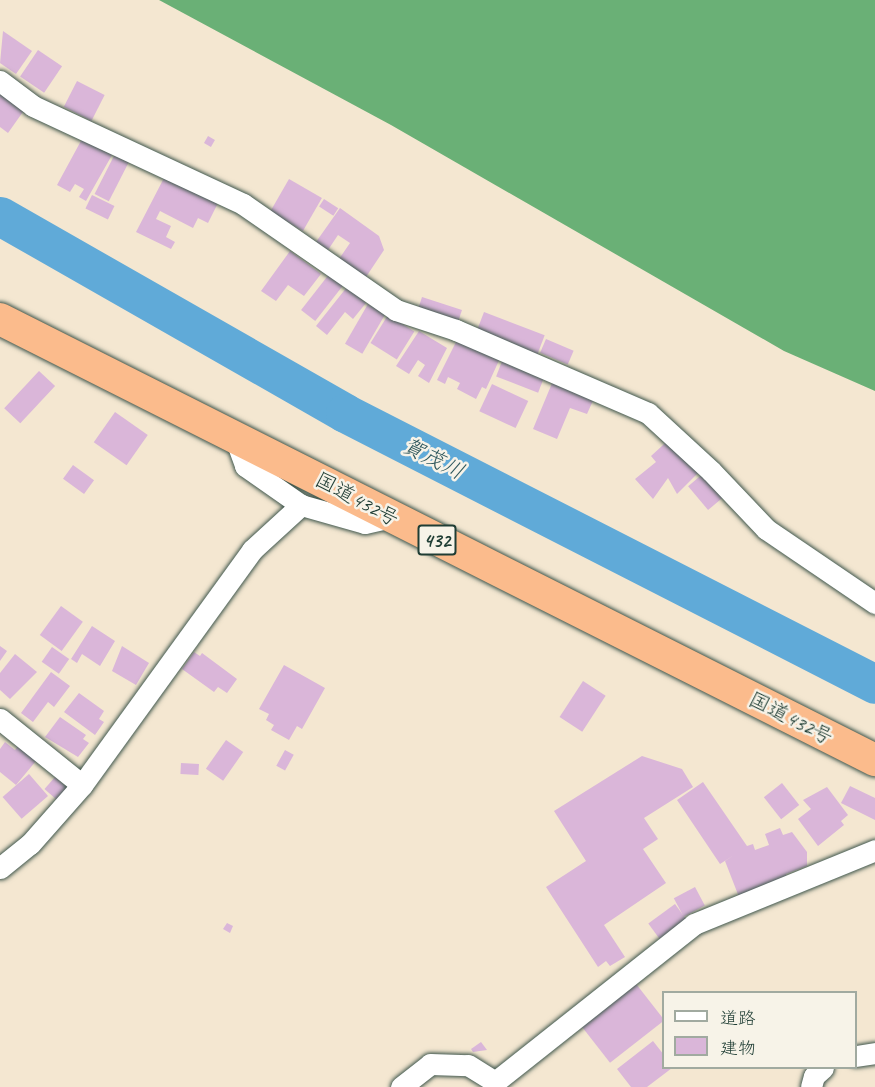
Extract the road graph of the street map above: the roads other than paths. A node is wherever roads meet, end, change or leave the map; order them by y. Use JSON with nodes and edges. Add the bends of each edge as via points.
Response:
{"nodes":[{"id":1,"x":0,"y":81,"type":"edge"},
{"id":2,"x":0,"y":319,"type":"edge"},
{"id":3,"x":234,"y":435,"type":"junction"},
{"id":4,"x":301,"y":505,"type":"junction"},
{"id":5,"x":390,"y":517,"type":"junction"},
{"id":6,"x":875,"y":603,"type":"edge"},
{"id":7,"x":0,"y":719,"type":"edge"},
{"id":8,"x":875,"y":760,"type":"edge"},
{"id":9,"x":82,"y":785,"type":"junction"},
{"id":10,"x":875,"y":850,"type":"edge"},
{"id":11,"x":0,"y":868,"type":"edge"},
{"id":12,"x":875,"y":1053,"type":"edge"},
{"id":13,"x":857,"y":1056,"type":"edge"},
{"id":14,"x":822,"y":1069,"type":"edge"},
{"id":15,"x":493,"y":1084,"type":"edge"},
{"id":16,"x":401,"y":1087,"type":"edge"},
{"id":17,"x":811,"y":1087,"type":"edge"}],
"edges":[{"from":1,"to":6,"type":"street","via":[[33,106],[243,204],[396,310],[466,334],[648,413],[766,529]]},
{"from":2,"to":3,"type":"highway","name":"国道432号","number":"432"},
{"from":3,"to":4,"type":"street","via":[[245,466]]},
{"from":3,"to":5,"type":"highway","name":"国道432号","number":"432"},
{"from":4,"to":5,"type":"street","via":[[365,523]]},
{"from":4,"to":9,"type":"street","via":[[252,550]]},
{"from":5,"to":8,"type":"highway","name":"国道432号","number":"432"},
{"from":7,"to":9,"type":"street"},
{"from":9,"to":11,"type":"street","via":[[30,844]]},
{"from":10,"to":15,"type":"street","via":[[694,924]]},
{"from":12,"to":13,"type":"street"},
{"from":14,"to":17,"type":"street","via":[[814,1076]]},
{"from":15,"to":16,"type":"street","via":[[468,1065],[430,1064]]}]}
